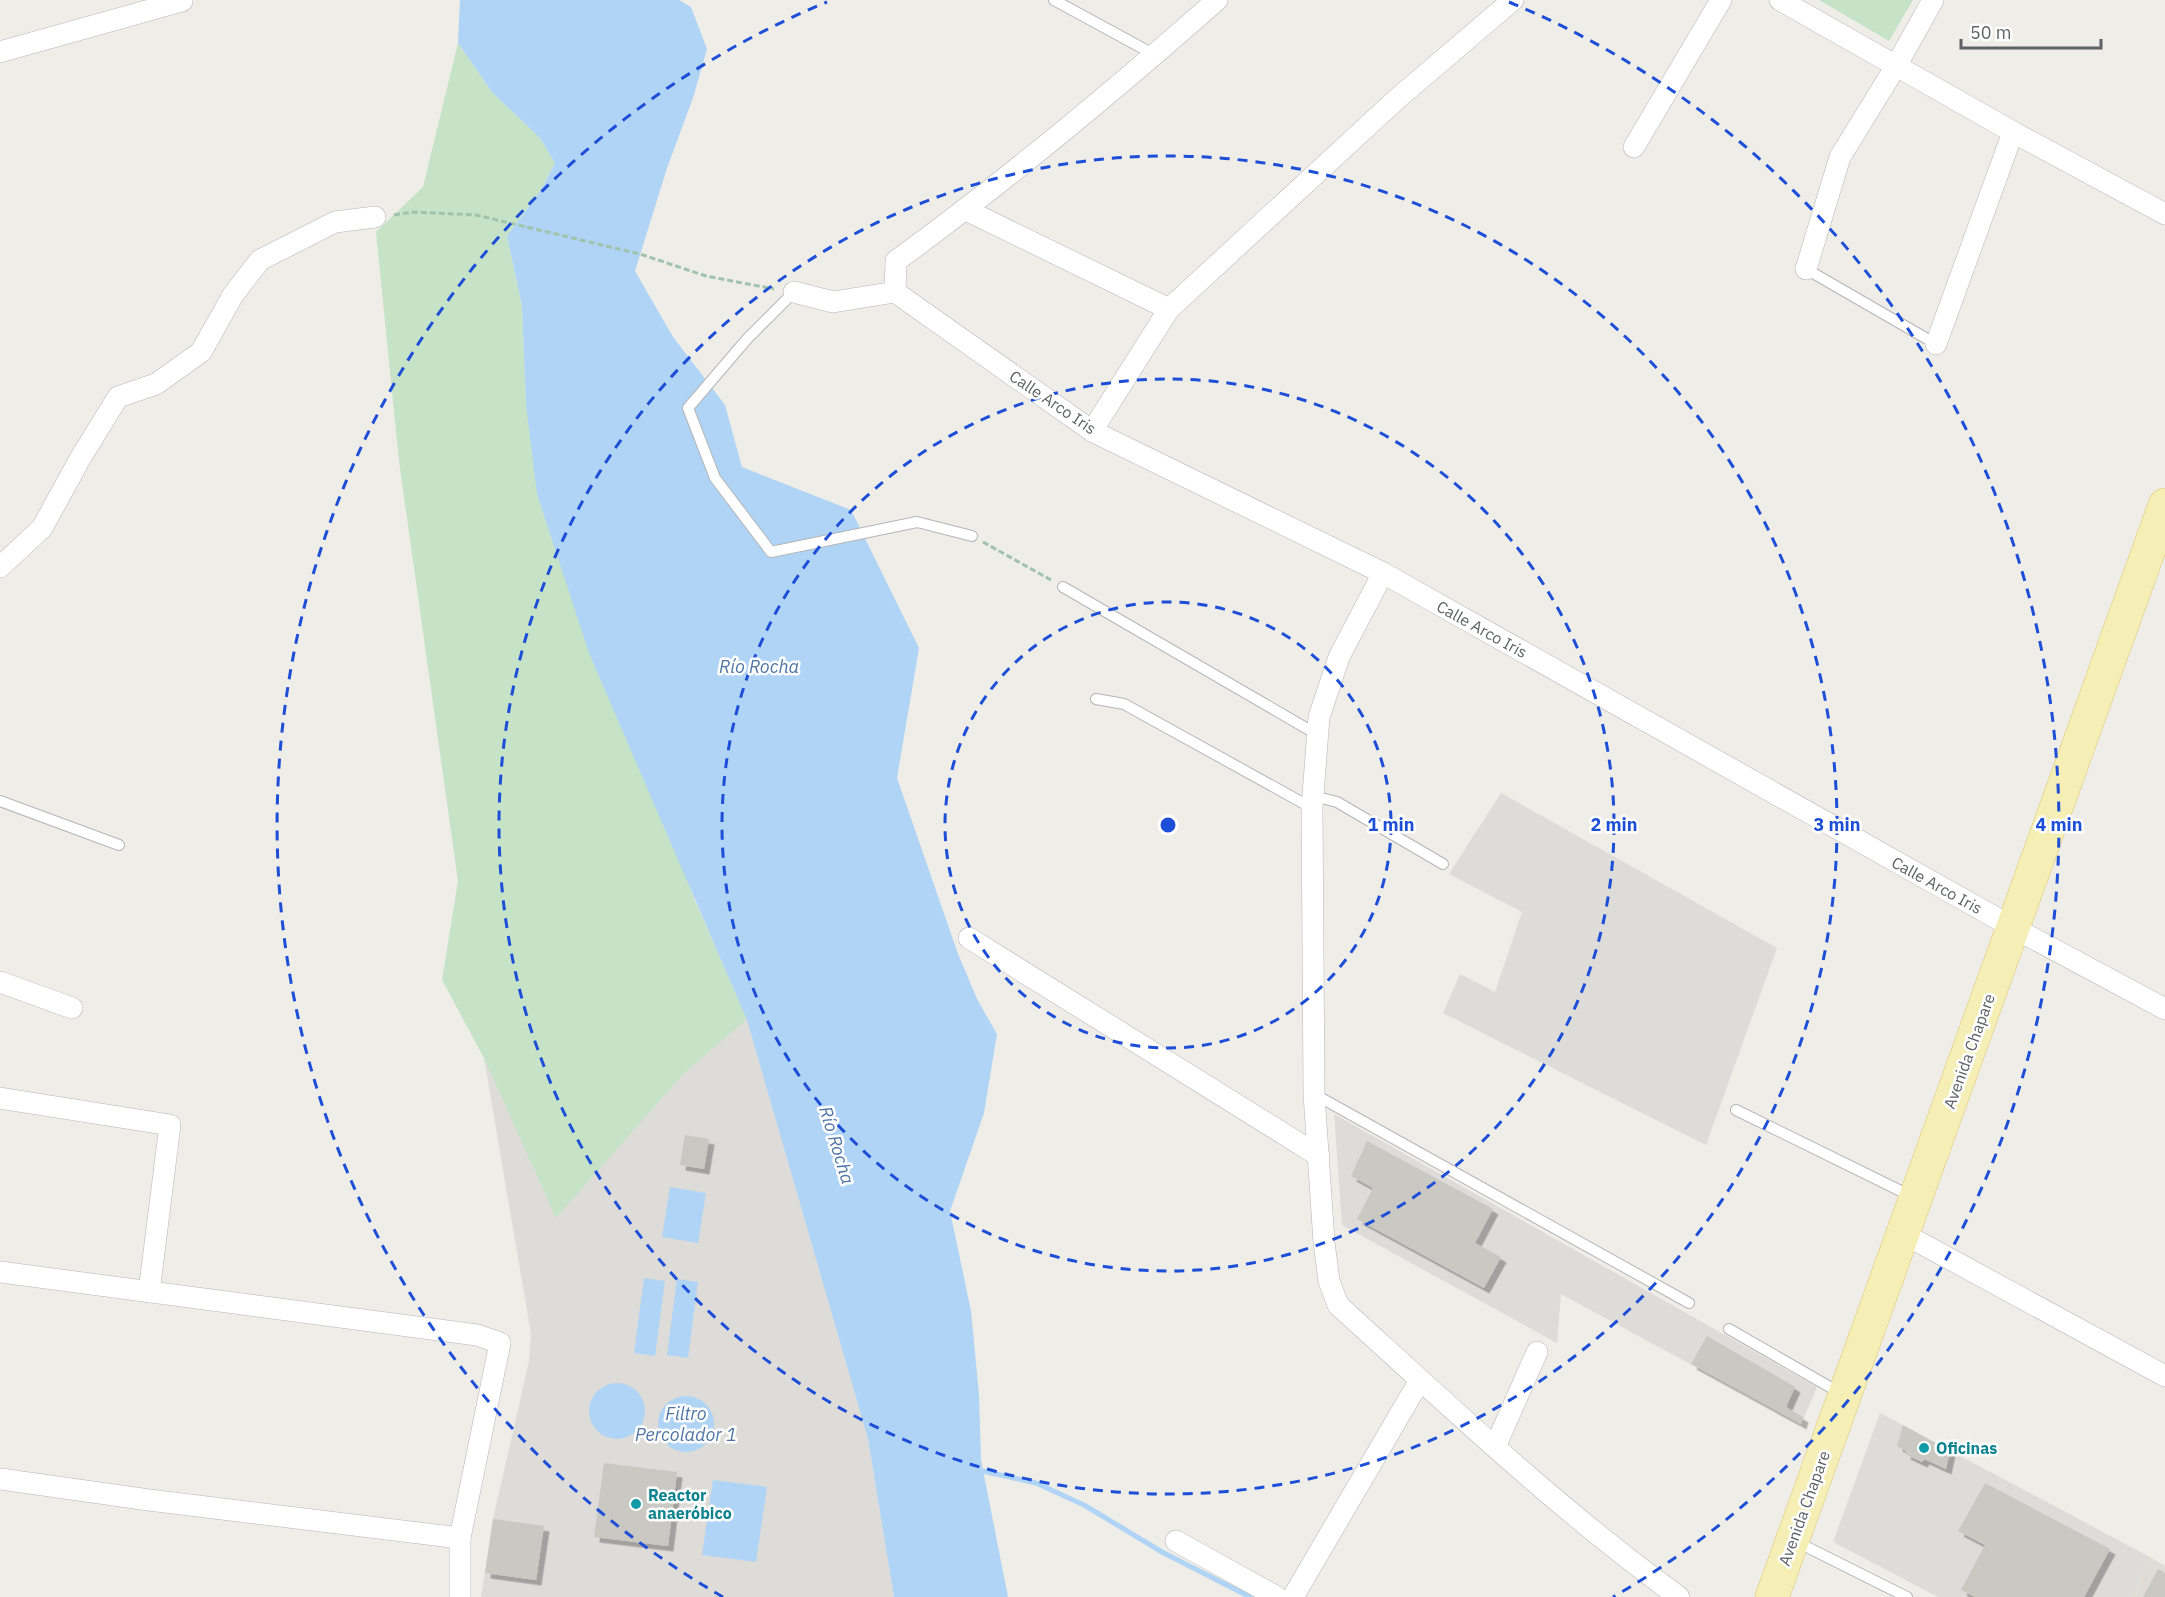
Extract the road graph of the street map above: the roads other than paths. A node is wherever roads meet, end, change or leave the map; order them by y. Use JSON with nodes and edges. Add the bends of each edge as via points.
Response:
{"nodes":[{"id":1,"x":1054,"y":0,"type":"edge"},
{"id":2,"x":1217,"y":0,"type":"edge"},
{"id":3,"x":1513,"y":0,"type":"edge"},
{"id":4,"x":1721,"y":0,"type":"edge"},
{"id":5,"x":1780,"y":0,"type":"edge"},
{"id":6,"x":1933,"y":0,"type":"edge"},
{"id":7,"x":182,"y":1,"type":"edge"},
{"id":8,"x":0,"y":52,"type":"edge"},
{"id":9,"x":1155,"y":55,"type":"junction"},
{"id":10,"x":1896,"y":66,"type":"junction"},
{"id":11,"x":2013,"y":132,"type":"junction"},
{"id":12,"x":1634,"y":147,"type":"dead end"},
{"id":13,"x":966,"y":210,"type":"junction"},
{"id":14,"x":2165,"y":214,"type":"edge"},
{"id":15,"x":375,"y":217,"type":"road end"},
{"id":16,"x":1806,"y":269,"type":"joint"},
{"id":17,"x":794,"y":292,"type":"joint"},
{"id":18,"x":895,"y":292,"type":"junction"},
{"id":19,"x":1169,"y":309,"type":"junction"},
{"id":20,"x":1936,"y":344,"type":"joint"},
{"id":21,"x":1092,"y":431,"type":"junction"},
{"id":22,"x":2165,"y":505,"type":"edge"},
{"id":23,"x":972,"y":536,"type":"road end"},
{"id":24,"x":0,"y":567,"type":"edge"},
{"id":25,"x":1383,"y":573,"type":"junction"},
{"id":26,"x":1063,"y":587,"type":"road end"},
{"id":27,"x":1096,"y":699,"type":"dead end"},
{"id":28,"x":1318,"y":735,"type":"junction"},
{"id":29,"x":0,"y":801,"type":"edge"},
{"id":30,"x":1313,"y":802,"type":"junction"},
{"id":31,"x":119,"y":844,"type":"dead end"},
{"id":32,"x":1443,"y":864,"type":"dead end"},
{"id":33,"x":2014,"y":928,"type":"junction"},
{"id":34,"x":969,"y":938,"type":"dead end"},
{"id":35,"x":0,"y":982,"type":"edge"},
{"id":36,"x":72,"y":1008,"type":"dead end"},
{"id":37,"x":2165,"y":1009,"type":"edge"},
{"id":38,"x":1314,"y":1094,"type":"junction"},
{"id":39,"x":0,"y":1098,"type":"edge"},
{"id":40,"x":1736,"y":1110,"type":"dead end"},
{"id":41,"x":1319,"y":1155,"type":"junction"},
{"id":42,"x":1916,"y":1199,"type":"junction"},
{"id":43,"x":1904,"y":1234,"type":"junction"},
{"id":44,"x":0,"y":1272,"type":"edge"},
{"id":45,"x":149,"y":1292,"type":"junction"},
{"id":46,"x":1689,"y":1303,"type":"dead end"},
{"id":47,"x":1729,"y":1329,"type":"dead end"},
{"id":48,"x":1537,"y":1352,"type":"dead end"},
{"id":49,"x":2165,"y":1376,"type":"edge"},
{"id":50,"x":1420,"y":1380,"type":"junction"},
{"id":51,"x":1845,"y":1395,"type":"junction"},
{"id":52,"x":1495,"y":1447,"type":"junction"},
{"id":53,"x":0,"y":1479,"type":"edge"},
{"id":54,"x":460,"y":1538,"type":"junction"},
{"id":55,"x":1793,"y":1540,"type":"junction"},
{"id":56,"x":1176,"y":1541,"type":"dead end"},
{"id":57,"x":460,"y":1597,"type":"edge"},
{"id":58,"x":1277,"y":1597,"type":"edge"},
{"id":59,"x":1293,"y":1597,"type":"edge"},
{"id":60,"x":1679,"y":1597,"type":"edge"},
{"id":61,"x":1772,"y":1597,"type":"edge"},
{"id":62,"x":1907,"y":1597,"type":"edge"}],
"edges":[{"from":1,"to":9,"type":"lane"},
{"from":2,"to":9,"type":"street"},
{"from":3,"to":19,"type":"street","via":[[1398,98]]},
{"from":4,"to":12,"type":"street"},
{"from":5,"to":10,"type":"street"},
{"from":6,"to":10,"type":"street"},
{"from":7,"to":8,"type":"street"},
{"from":9,"to":13,"type":"street"},
{"from":10,"to":11,"type":"street"},
{"from":10,"to":16,"type":"street","via":[[1840,157]]},
{"from":11,"to":14,"type":"street"},
{"from":11,"to":20,"type":"street"},
{"from":13,"to":18,"type":"street","via":[[896,261]]},
{"from":13,"to":19,"type":"street"},
{"from":15,"to":24,"type":"street","via":[[335,222],[260,260],[233,295],[201,352],[156,384],[118,397],[42,528]]},
{"from":16,"to":20,"type":"lane"},
{"from":17,"to":18,"type":"street","via":[[833,302]]},
{"from":17,"to":23,"type":"lane","via":[[688,408],[715,478],[771,552],[917,522]]},
{"from":18,"to":21,"type":"street","name":"Calle Arco Iris"},
{"from":19,"to":21,"type":"street"},
{"from":21,"to":25,"type":"street","name":"Calle Arco Iris"},
{"from":22,"to":33,"type":"main road","name":"Avenida Chapare"},
{"from":25,"to":28,"type":"street","via":[[1339,657],[1319,717]]},
{"from":25,"to":33,"type":"street","name":"Calle Arco Iris"},
{"from":26,"to":28,"type":"lane"},
{"from":27,"to":30,"type":"lane","via":[[1124,704]]},
{"from":28,"to":30,"type":"street"},
{"from":29,"to":31,"type":"lane"},
{"from":30,"to":32,"type":"lane","via":[[1337,802]]},
{"from":30,"to":38,"type":"street"},
{"from":33,"to":37,"type":"street","name":"Calle Arco Iris"},
{"from":33,"to":42,"type":"main road","name":"Avenida Chapare"},
{"from":34,"to":41,"type":"street"},
{"from":35,"to":36,"type":"street"},
{"from":38,"to":41,"type":"street"},
{"from":38,"to":46,"type":"lane"},
{"from":39,"to":45,"type":"street","via":[[170,1125]]},
{"from":40,"to":42,"type":"lane"},
{"from":41,"to":50,"type":"street","via":[[1325,1252],[1329,1281],[1338,1305]]},
{"from":42,"to":43,"type":"main road","name":"Avenida Chapare"},
{"from":43,"to":49,"type":"street"},
{"from":43,"to":51,"type":"main road","name":"Avenida Chapare"},
{"from":44,"to":45,"type":"street"},
{"from":45,"to":54,"type":"street","via":[[477,1335],[500,1343]]},
{"from":47,"to":51,"type":"lane"},
{"from":48,"to":52,"type":"street"},
{"from":50,"to":52,"type":"street"},
{"from":50,"to":59,"type":"street"},
{"from":51,"to":55,"type":"main road","name":"Avenida Chapare"},
{"from":52,"to":60,"type":"street"},
{"from":53,"to":54,"type":"street"},
{"from":54,"to":57,"type":"street"},
{"from":55,"to":61,"type":"main road","name":"Avenida Chapare"},
{"from":55,"to":62,"type":"lane"},
{"from":56,"to":58,"type":"street"}]}
